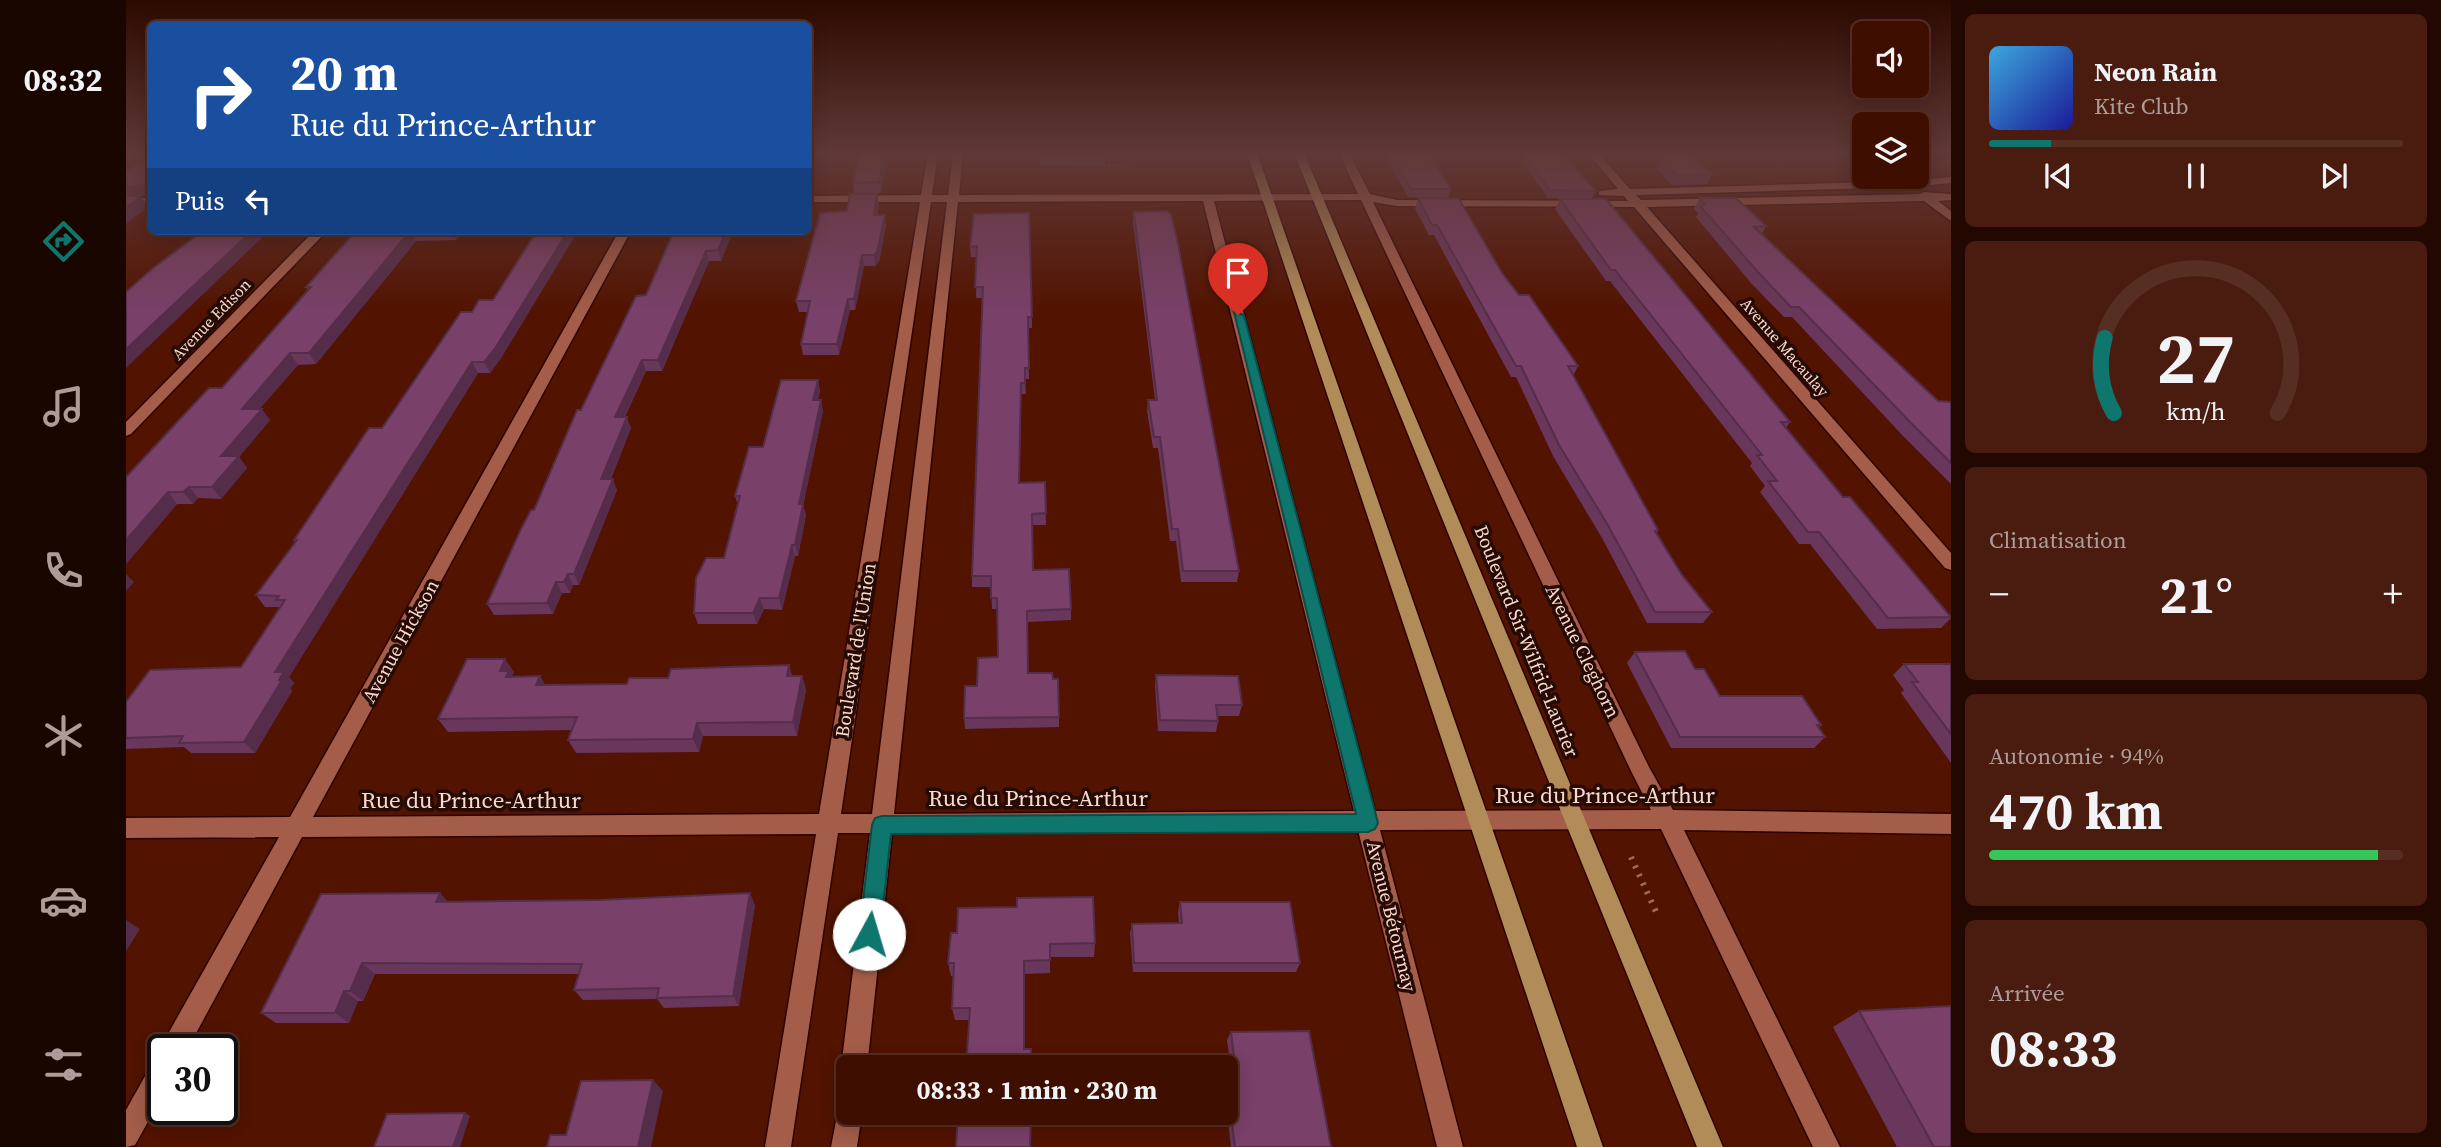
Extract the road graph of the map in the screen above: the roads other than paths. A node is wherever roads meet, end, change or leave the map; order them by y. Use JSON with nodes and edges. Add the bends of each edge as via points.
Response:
{"nodes":[{"id":1,"x":925,"y":207,"type":"edge"},
{"id":2,"x":953,"y":207,"type":"edge"},
{"id":3,"x":1210,"y":207,"type":"edge"},
{"id":4,"x":1270,"y":207,"type":"edge"},
{"id":5,"x":1321,"y":207,"type":"edge"},
{"id":6,"x":1370,"y":207,"type":"edge"},
{"id":7,"x":1638,"y":207,"type":"edge"},
{"id":8,"x":317,"y":235,"type":"edge"},
{"id":9,"x":623,"y":235,"type":"edge"},
{"id":10,"x":126,"y":431,"type":"edge"},
{"id":11,"x":1951,"y":564,"type":"edge"},
{"id":12,"x":1574,"y":820,"type":"junction"},
{"id":13,"x":1667,"y":820,"type":"junction"},
{"id":14,"x":1479,"y":821,"type":"junction"},
{"id":15,"x":1368,"y":823,"type":"junction"},
{"id":16,"x":1951,"y":824,"type":"edge"},
{"id":17,"x":827,"y":825,"type":"junction"},
{"id":18,"x":882,"y":825,"type":"junction"},
{"id":19,"x":297,"y":827,"type":"junction"},
{"id":20,"x":126,"y":828,"type":"edge"},
{"id":21,"x":182,"y":1034,"type":"edge"},
{"id":22,"x":855,"y":1055,"type":"edge"},
{"id":23,"x":147,"y":1098,"type":"edge"},
{"id":24,"x":847,"y":1125,"type":"edge"},
{"id":25,"x":126,"y":1136,"type":"edge"},
{"id":26,"x":778,"y":1147,"type":"edge"},
{"id":27,"x":844,"y":1147,"type":"edge"},
{"id":28,"x":1450,"y":1147,"type":"edge"},
{"id":29,"x":1590,"y":1147,"type":"edge"},
{"id":30,"x":1710,"y":1147,"type":"edge"},
{"id":31,"x":1827,"y":1147,"type":"edge"}],
"edges":[{"from":1,"to":17,"type":"street","name":"Boulevard de l'Union"},
{"from":2,"to":18,"type":"street"},
{"from":3,"to":15,"type":"street","name":"Avenue Bétournay"},
{"from":4,"to":14,"type":"main road"},
{"from":5,"to":12,"type":"main road","name":"Boulevard Sir-Wilfrid-Laurier"},
{"from":6,"to":13,"type":"street","name":"Avenue Cleghorn"},
{"from":7,"to":11,"type":"street","name":"Avenue Macaulay"},
{"from":8,"to":10,"type":"street","name":"Avenue Edison"},
{"from":9,"to":19,"type":"street","name":"Avenue Hickson"},
{"from":12,"to":13,"type":"street","name":"Rue du Prince-Arthur"},
{"from":12,"to":14,"type":"street","name":"Rue du Prince-Arthur"},
{"from":12,"to":30,"type":"main road","name":"Boulevard Sir-Wilfrid-Laurier"},
{"from":13,"to":16,"type":"street","name":"Rue du Prince-Arthur"},
{"from":13,"to":31,"type":"street","name":"Avenue Cleghorn"},
{"from":14,"to":15,"type":"street","name":"Rue du Prince-Arthur"},
{"from":14,"to":29,"type":"main road"},
{"from":15,"to":18,"type":"street","name":"Rue du Prince-Arthur"},
{"from":15,"to":28,"type":"street","name":"Avenue Bétournay"},
{"from":17,"to":18,"type":"street","name":"Rue du Prince-Arthur"},
{"from":17,"to":19,"type":"street","name":"Rue du Prince-Arthur"},
{"from":17,"to":26,"type":"street","name":"Boulevard de l'Union"},
{"from":18,"to":22,"type":"street"},
{"from":19,"to":20,"type":"street","name":"Rue du Prince-Arthur"},
{"from":19,"to":21,"type":"street","name":"Avenue Hickson"},
{"from":23,"to":25,"type":"street"},
{"from":24,"to":27,"type":"street"}]}
